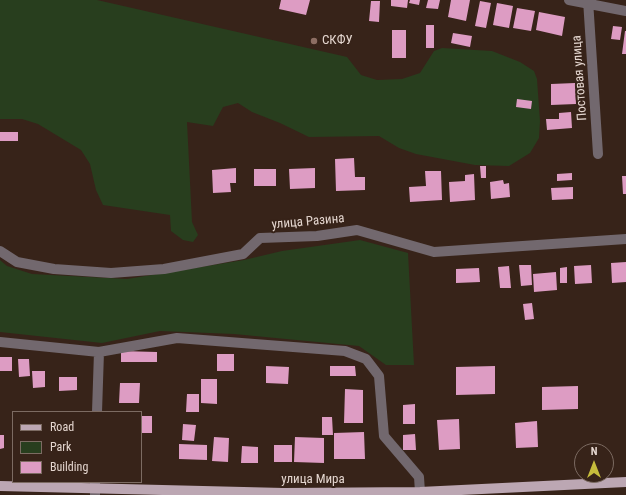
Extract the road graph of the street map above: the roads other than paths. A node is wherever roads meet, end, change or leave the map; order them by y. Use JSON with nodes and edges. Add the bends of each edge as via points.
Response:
{"nodes":[{"id":1,"x":569,"y":0,"type":"edge"},
{"id":2,"x":588,"y":2,"type":"edge"},
{"id":3,"x":626,"y":11,"type":"edge"},
{"id":4,"x":598,"y":154,"type":"dead end"},
{"id":5,"x":626,"y":239,"type":"edge"},
{"id":6,"x":0,"y":251,"type":"edge"},
{"id":7,"x":0,"y":342,"type":"edge"},
{"id":8,"x":99,"y":352,"type":"junction"},
{"id":9,"x":97,"y":411,"type":"edge"},
{"id":10,"x":626,"y":482,"type":"edge"},
{"id":11,"x":0,"y":486,"type":"edge"},
{"id":12,"x":95,"y":488,"type":"edge"},
{"id":13,"x":420,"y":492,"type":"junction"}],
"edges":[{"from":1,"to":2,"type":"street"},
{"from":2,"to":3,"type":"street"},
{"from":2,"to":4,"type":"street","name":"Постовая улица"},
{"from":5,"to":6,"type":"street","name":"улица Разина","via":[[434,252],[357,230],[317,236],[260,238],[244,254],[164,269],[111,273],[54,269],[17,262]]},
{"from":7,"to":8,"type":"street"},
{"from":8,"to":9,"type":"street"},
{"from":8,"to":13,"type":"street","via":[[177,338],[345,351],[366,359],[379,376],[384,436],[419,477]]},
{"from":10,"to":13,"type":"main road","name":"улица Мира"},
{"from":11,"to":12,"type":"main road","name":"улица Мира"},
{"from":12,"to":13,"type":"main road","name":"улица Мира","via":[[284,493]]}]}
